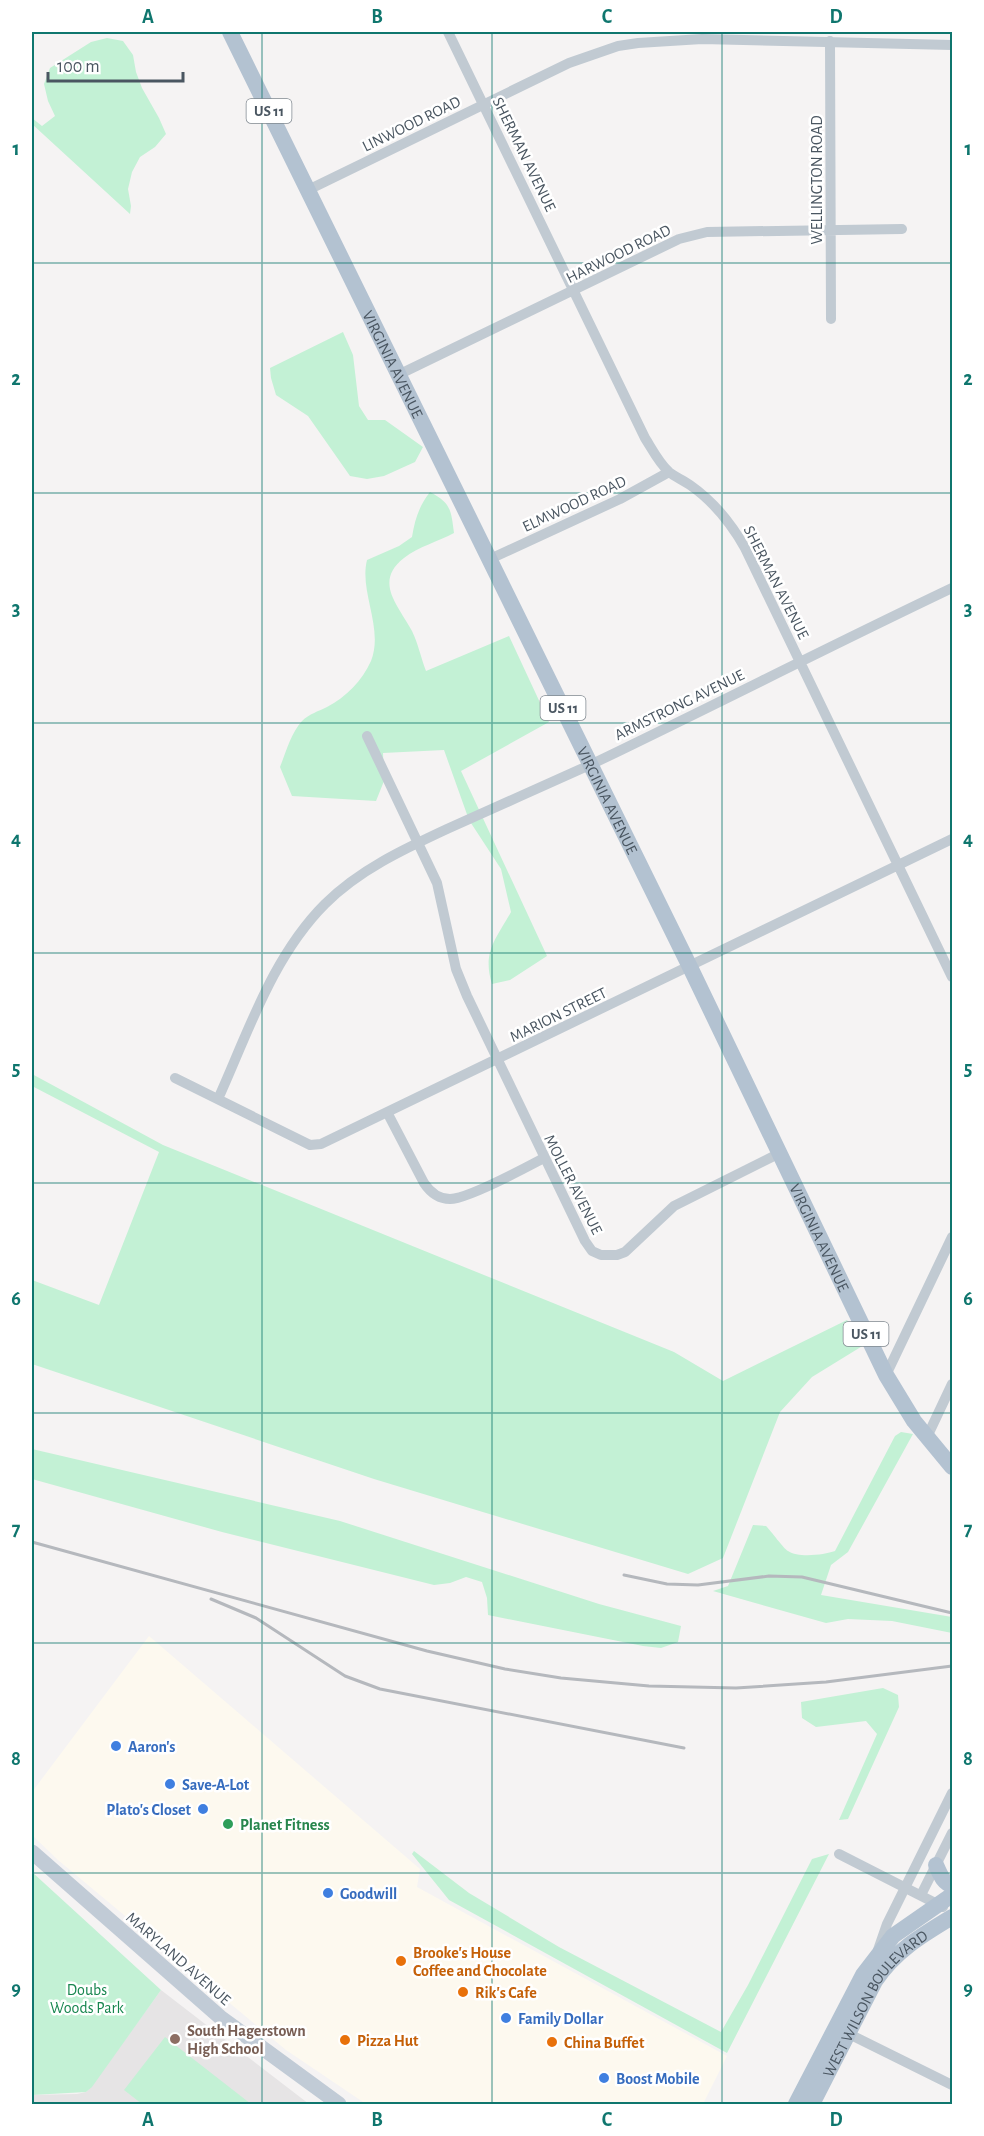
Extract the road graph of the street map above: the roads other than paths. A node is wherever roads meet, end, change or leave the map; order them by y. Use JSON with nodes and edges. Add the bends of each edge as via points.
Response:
{"nodes":[{"id":1,"x":230,"y":32,"type":"edge"},
{"id":2,"x":448,"y":32,"type":"edge"},
{"id":3,"x":830,"y":41,"type":"junction"},
{"id":4,"x":952,"y":45,"type":"edge"},
{"id":5,"x":484,"y":104,"type":"junction"},
{"id":6,"x":308,"y":190,"type":"junction"},
{"id":7,"x":902,"y":229,"type":"dead end"},
{"id":8,"x":830,"y":230,"type":"junction"},
{"id":9,"x":573,"y":291,"type":"junction"},
{"id":10,"x":831,"y":319,"type":"dead end"},
{"id":11,"x":400,"y":374,"type":"junction"},
{"id":12,"x":669,"y":472,"type":"junction"},
{"id":13,"x":490,"y":559,"type":"junction"},
{"id":14,"x":952,"y":588,"type":"edge"},
{"id":15,"x":800,"y":661,"type":"junction"},
{"id":16,"x":367,"y":736,"type":"dead end"},
{"id":17,"x":591,"y":764,"type":"junction"},
{"id":18,"x":952,"y":839,"type":"edge"},
{"id":19,"x":418,"y":843,"type":"junction"},
{"id":20,"x":898,"y":865,"type":"junction"},
{"id":21,"x":690,"y":967,"type":"junction"},
{"id":22,"x":952,"y":977,"type":"edge"},
{"id":23,"x":497,"y":1060,"type":"junction"},
{"id":24,"x":175,"y":1078,"type":"dead end"},
{"id":25,"x":218,"y":1099,"type":"junction"},
{"id":26,"x":388,"y":1114,"type":"junction"},
{"id":27,"x":780,"y":1153,"type":"junction"},
{"id":28,"x":544,"y":1158,"type":"junction"},
{"id":29,"x":952,"y":1237,"type":"edge"},
{"id":30,"x":886,"y":1375,"type":"junction"},
{"id":31,"x":952,"y":1384,"type":"edge"},
{"id":32,"x":927,"y":1437,"type":"junction"},
{"id":33,"x":952,"y":1456,"type":"edge"},
{"id":34,"x":952,"y":1467,"type":"edge"},
{"id":35,"x":952,"y":1793,"type":"edge"},
{"id":36,"x":952,"y":1833,"type":"edge"},
{"id":37,"x":32,"y":1852,"type":"edge"},
{"id":38,"x":839,"y":1854,"type":"dead end"},
{"id":39,"x":936,"y":1865,"type":"junction"},
{"id":40,"x":952,"y":1885,"type":"edge"},
{"id":41,"x":905,"y":1887,"type":"junction"},
{"id":42,"x":921,"y":1895,"type":"junction"},
{"id":43,"x":948,"y":1904,"type":"edge"},
{"id":44,"x":952,"y":1917,"type":"edge"},
{"id":45,"x":875,"y":1957,"type":"junction"},
{"id":46,"x":841,"y":2031,"type":"junction"},
{"id":47,"x":952,"y":2085,"type":"edge"},
{"id":48,"x":339,"y":2104,"type":"edge"},
{"id":49,"x":796,"y":2104,"type":"edge"},
{"id":50,"x":812,"y":2104,"type":"edge"}],
"edges":[{"from":1,"to":6,"type":"main road","name":"VIRGINIA AVENUE","number":"US 11"},
{"from":2,"to":5,"type":"street","name":"SHERMAN AVENUE"},
{"from":3,"to":4,"type":"street","name":"LINWOOD ROAD"},
{"from":3,"to":5,"type":"street","name":"LINWOOD ROAD","via":[[702,39],[638,43],[569,63]]},
{"from":3,"to":8,"type":"street","name":"WELLINGTON ROAD"},
{"from":5,"to":6,"type":"street","name":"LINWOOD ROAD"},
{"from":5,"to":9,"type":"street","name":"SHERMAN AVENUE"},
{"from":6,"to":11,"type":"main road","name":"VIRGINIA AVENUE","number":"US 11"},
{"from":7,"to":8,"type":"street","name":"HARWOOD ROAD"},
{"from":8,"to":9,"type":"street","name":"HARWOOD ROAD","via":[[707,232],[659,248]]},
{"from":8,"to":10,"type":"street","name":"WELLINGTON ROAD"},
{"from":9,"to":11,"type":"street","name":"HARWOOD ROAD"},
{"from":9,"to":12,"type":"street","name":"SHERMAN AVENUE","via":[[645,438]]},
{"from":11,"to":13,"type":"main road","name":"VIRGINIA AVENUE","number":"US 11"},
{"from":12,"to":13,"type":"street","name":"ELMWOOD ROAD"},
{"from":12,"to":15,"type":"street","name":"SHERMAN AVENUE","via":[[702,494],[735,530]]},
{"from":13,"to":17,"type":"main road","name":"VIRGINIA AVENUE","number":"US 11"},
{"from":14,"to":15,"type":"street","name":"ARMSTRONG AVENUE"},
{"from":15,"to":17,"type":"street","name":"ARMSTRONG AVENUE"},
{"from":15,"to":20,"type":"street","name":"SHERMAN AVENUE"},
{"from":16,"to":19,"type":"street","name":"MOLLER AVENUE"},
{"from":17,"to":19,"type":"street","name":"ARMSTRONG AVENUE"},
{"from":17,"to":21,"type":"main road","name":"VIRGINIA AVENUE","number":"US 11"},
{"from":18,"to":20,"type":"street","name":"MARION STREET"},
{"from":19,"to":23,"type":"street","name":"MOLLER AVENUE","via":[[437,883],[456,969]]},
{"from":19,"to":25,"type":"street","name":"ARMSTRONG AVENUE","via":[[350,882],[308,922],[279,964]]},
{"from":20,"to":21,"type":"street","name":"MARION STREET"},
{"from":20,"to":22,"type":"street","name":"SHERMAN AVENUE"},
{"from":21,"to":23,"type":"street","name":"MARION STREET"},
{"from":21,"to":27,"type":"main road","name":"VIRGINIA AVENUE","number":"US 11"},
{"from":23,"to":26,"type":"street","name":"MARION STREET"},
{"from":23,"to":28,"type":"street","name":"MOLLER AVENUE"},
{"from":24,"to":25,"type":"street","name":"MARION STREET"},
{"from":25,"to":26,"type":"street","name":"MARION STREET","via":[[316,1146]]},
{"from":26,"to":28,"type":"street","via":[[424,1183],[442,1198],[467,1195]]},
{"from":27,"to":28,"type":"street","name":"MOLLER AVENUE","via":[[680,1202],[661,1216],[635,1245],[608,1256],[591,1251]]},
{"from":27,"to":30,"type":"main road","name":"VIRGINIA AVENUE","number":"US 11"},
{"from":29,"to":30,"type":"street"},
{"from":30,"to":32,"type":"main road","name":"VIRGINIA AVENUE","number":"US 11"},
{"from":31,"to":32,"type":"street"},
{"from":32,"to":33,"type":"main road","name":"VIRGINIA AVENUE","number":"US 11"},
{"from":32,"to":34,"type":"main road","name":"VIRGINIA AVENUE","number":"US 11"},
{"from":35,"to":41,"type":"street","name":"WEST WILSON BOULEVARD"},
{"from":36,"to":39,"type":"street"},
{"from":37,"to":48,"type":"main road","name":"MARYLAND AVENUE","via":[[220,2017]]},
{"from":38,"to":41,"type":"street"},
{"from":39,"to":40,"type":"main road","via":[[941,1877]]},
{"from":39,"to":42,"type":"street"},
{"from":41,"to":42,"type":"street"},
{"from":41,"to":45,"type":"street","name":"WEST WILSON BOULEVARD"},
{"from":42,"to":43,"type":"street"},
{"from":43,"to":45,"type":"main road","name":"WEST WILSON BOULEVARD","via":[[893,1936]]},
{"from":44,"to":46,"type":"main road","name":"WEST WILSON BOULEVARD","via":[[903,1948],[885,1966]]},
{"from":45,"to":46,"type":"main road","name":"WEST WILSON BOULEVARD","via":[[863,1975]]},
{"from":46,"to":47,"type":"street"},
{"from":46,"to":49,"type":"main road","name":"WEST WILSON BOULEVARD"},
{"from":46,"to":50,"type":"main road","name":"WEST WILSON BOULEVARD"}]}
